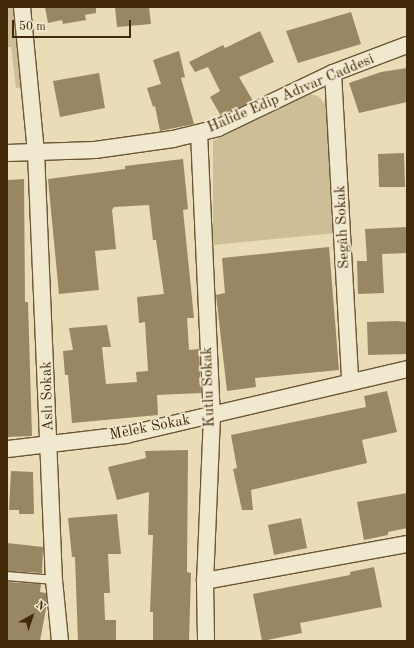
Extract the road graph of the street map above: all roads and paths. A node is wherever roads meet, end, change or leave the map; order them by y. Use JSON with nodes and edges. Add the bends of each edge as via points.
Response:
{"nodes":[{"id":1,"x":22,"y":7,"type":"edge"},
{"id":2,"x":407,"y":45,"type":"edge"},
{"id":3,"x":333,"y":73,"type":"junction"},
{"id":4,"x":199,"y":132,"type":"junction"},
{"id":5,"x":36,"y":152,"type":"junction"},
{"id":6,"x":7,"y":153,"type":"edge"},
{"id":7,"x":407,"y":369,"type":"edge"},
{"id":8,"x":350,"y":381,"type":"junction"},
{"id":9,"x":212,"y":416,"type":"junction"},
{"id":10,"x":49,"y":445,"type":"junction"},
{"id":11,"x":7,"y":449,"type":"edge"},
{"id":12,"x":407,"y":544,"type":"edge"},
{"id":13,"x":7,"y":576,"type":"edge"},
{"id":14,"x":54,"y":580,"type":"junction"},
{"id":15,"x":204,"y":581,"type":"junction"},
{"id":16,"x":60,"y":641,"type":"edge"},
{"id":17,"x":206,"y":641,"type":"edge"}],
"edges":[{"from":1,"to":5,"type":"street","name":"Aslı Sokak"},
{"from":2,"to":3,"type":"street","name":"Halide Edip Adıvar Caddesi"},
{"from":3,"to":4,"type":"street","name":"Halide Edip Adıvar Caddesi","via":[[218,128]]},
{"from":3,"to":8,"type":"street","name":"Segâh Sokak"},
{"from":4,"to":5,"type":"street","name":"Halide Edip Adıvar Caddesi","via":[[95,150]]},
{"from":4,"to":9,"type":"street","name":"Kutlu Sokak"},
{"from":5,"to":6,"type":"street","name":"Halide Edip Adıvar Caddesi"},
{"from":5,"to":10,"type":"street","name":"Aslı Sokak"},
{"from":7,"to":8,"type":"street","name":"Melek Sokak"},
{"from":8,"to":9,"type":"street","name":"Melek Sokak"},
{"from":9,"to":10,"type":"street","name":"Melek Sokak","via":[[126,435]]},
{"from":9,"to":15,"type":"street","name":"Kutlu Sokak"},
{"from":10,"to":11,"type":"street","name":"Melek Sokak"},
{"from":10,"to":14,"type":"street","name":"Aslı Sokak"},
{"from":12,"to":15,"type":"street"},
{"from":13,"to":14,"type":"lane"},
{"from":14,"to":16,"type":"street","name":"Aslı Sokak"},
{"from":15,"to":17,"type":"street","name":"Kutlu Sokak"}]}
